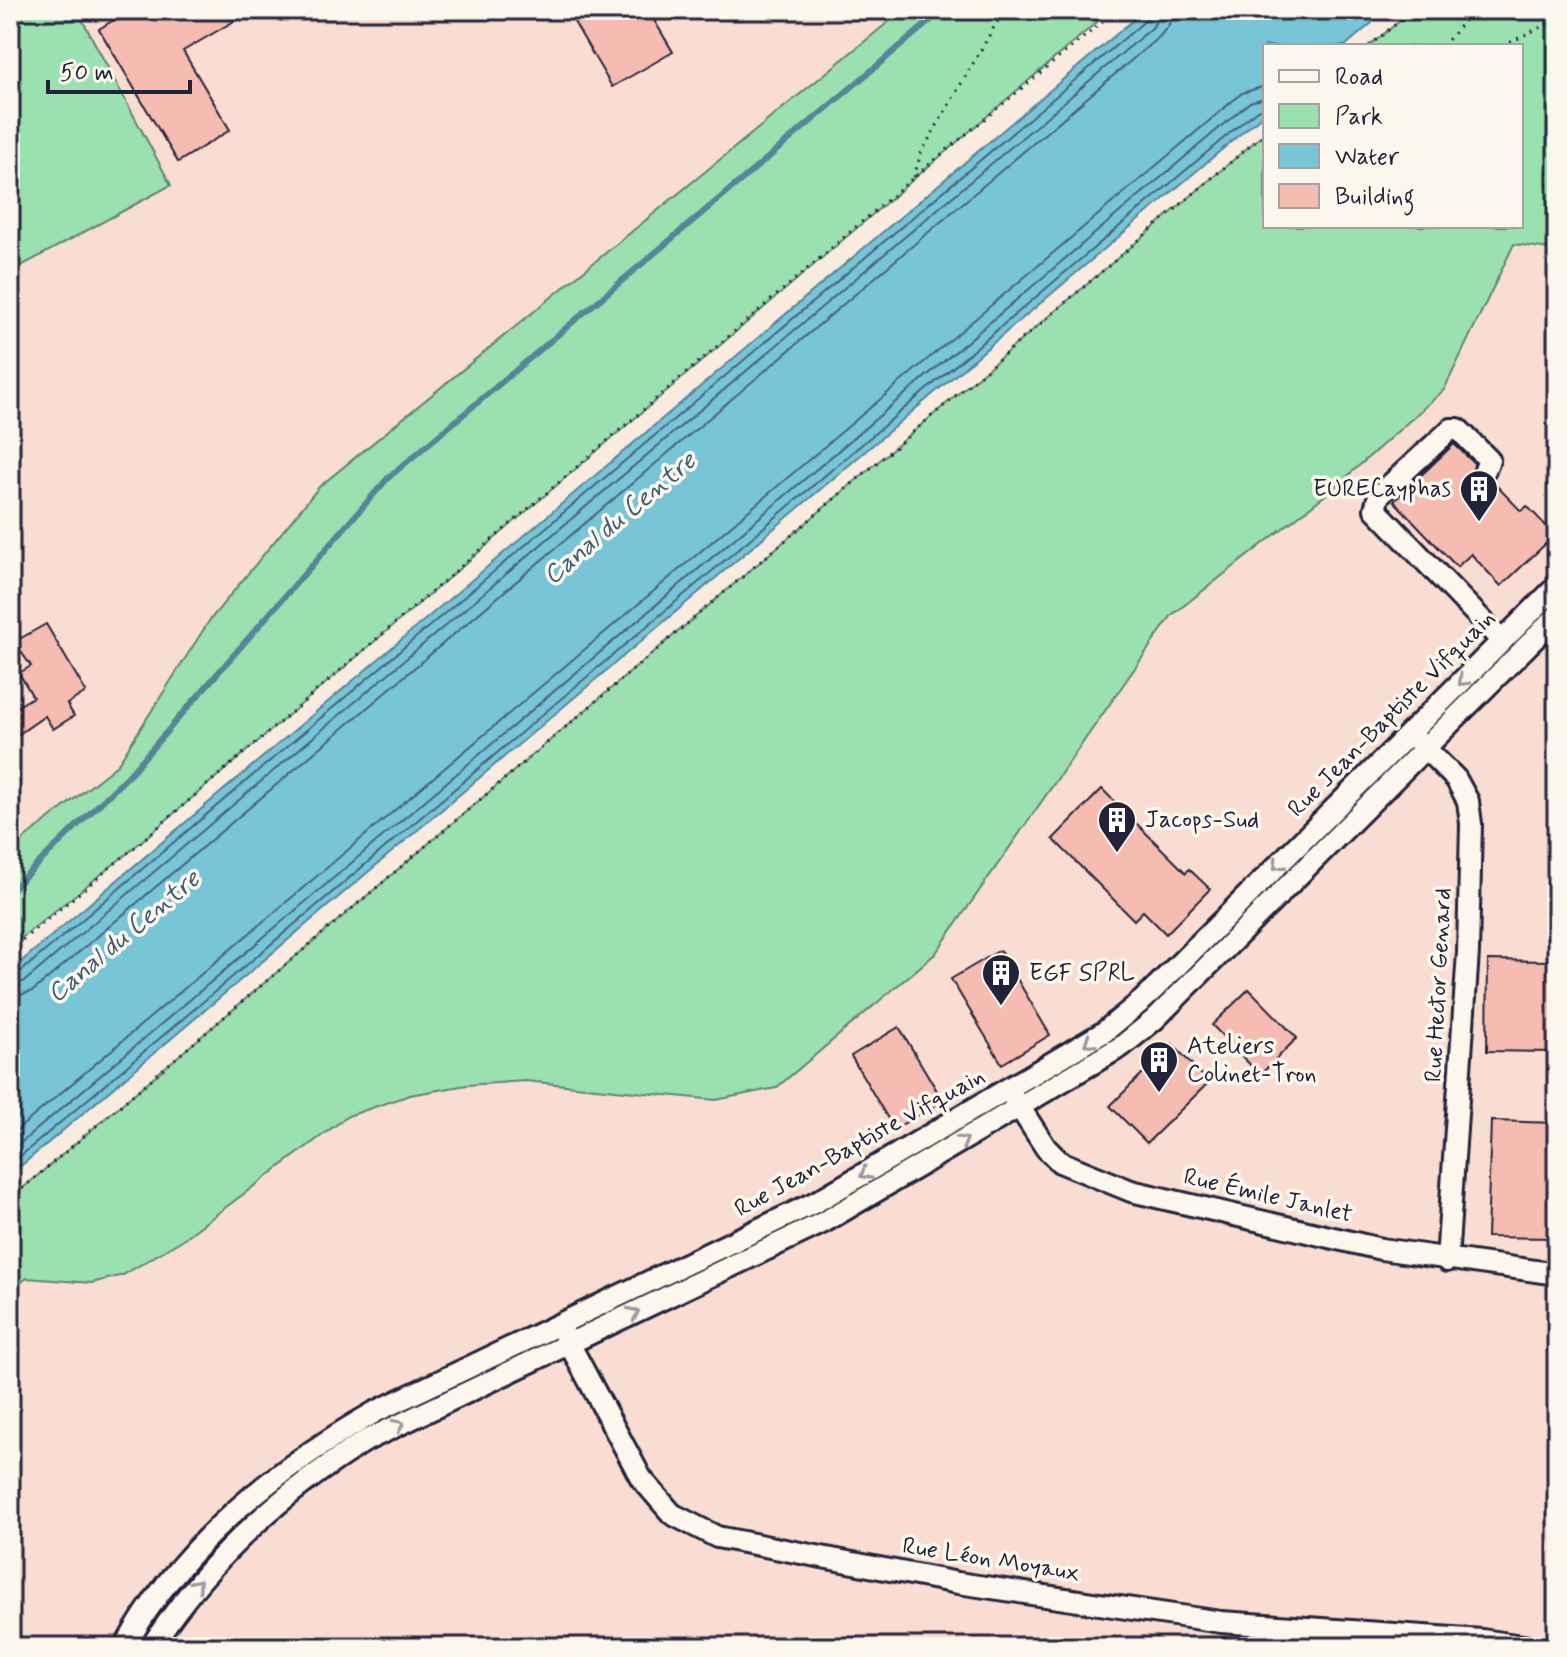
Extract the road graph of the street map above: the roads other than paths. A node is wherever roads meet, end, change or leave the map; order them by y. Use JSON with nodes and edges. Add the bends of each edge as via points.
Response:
{"nodes":[{"id":1,"x":1485,"y":470,"type":"dead end"},
{"id":2,"x":1557,"y":586,"type":"edge"},
{"id":3,"x":1557,"y":616,"type":"edge"},
{"id":4,"x":1502,"y":641,"type":"junction"},
{"id":5,"x":1409,"y":734,"type":"junction"},
{"id":6,"x":1426,"y":748,"type":"junction"},
{"id":7,"x":1014,"y":1099,"type":"junction"},
{"id":8,"x":1447,"y":1261,"type":"junction"},
{"id":9,"x":1557,"y":1274,"type":"edge"},
{"id":10,"x":559,"y":1325,"type":"junction"},
{"id":11,"x":569,"y":1344,"type":"junction"},
{"id":12,"x":125,"y":1647,"type":"edge"},
{"id":13,"x":151,"y":1647,"type":"edge"},
{"id":14,"x":1529,"y":1647,"type":"edge"}],
"edges":[{"from":1,"to":4,"type":"street","via":[[1489,460],[1458,429],[1451,429],[1379,495],[1375,509]]},
{"from":2,"to":4,"type":"street","name":"Rue Jean-Baptiste Vifquain"},
{"from":3,"to":6,"type":"street","name":"Rue Jean-Baptiste Vifquain"},
{"from":4,"to":5,"type":"street","name":"Rue Jean-Baptiste Vifquain","one_way":true},
{"from":5,"to":6,"type":"street","name":"Rue Hector Genard"},
{"from":5,"to":7,"type":"street","name":"Rue Jean-Baptiste Vifquain","one_way":true,"via":[[1144,999]]},
{"from":6,"to":7,"type":"street","name":"Rue Jean-Baptiste Vifquain","via":[[1138,1034]]},
{"from":6,"to":8,"type":"street","name":"Rue Hector Genard","via":[[1456,779],[1468,801],[1471,824],[1468,952]]},
{"from":7,"to":8,"type":"street","name":"Rue Émile Janlet","via":[[1060,1162],[1131,1191]]},
{"from":7,"to":10,"type":"street","name":"Rue Jean-Baptiste Vifquain","one_way":true,"via":[[816,1202]]},
{"from":11,"to":7,"type":"street","name":"Rue Jean-Baptiste Vifquain","one_way":true,"via":[[824,1222]]},
{"from":8,"to":9,"type":"street","name":"Rue Émile Janlet"},
{"from":10,"to":11,"type":"street","name":"Rue Léon Moyaux"},
{"from":10,"to":12,"type":"street","name":"Rue Jean-Baptiste Vifquain","via":[[375,1412],[282,1469],[204,1542]]},
{"from":13,"to":11,"type":"street","name":"Rue Jean-Baptiste Vifquain","one_way":true,"via":[[232,1544],[320,1469],[367,1440]]},
{"from":11,"to":14,"type":"street","name":"Rue Léon Moyaux","via":[[628,1458],[655,1498],[672,1514],[717,1537],[958,1583],[1221,1622]]}]}
